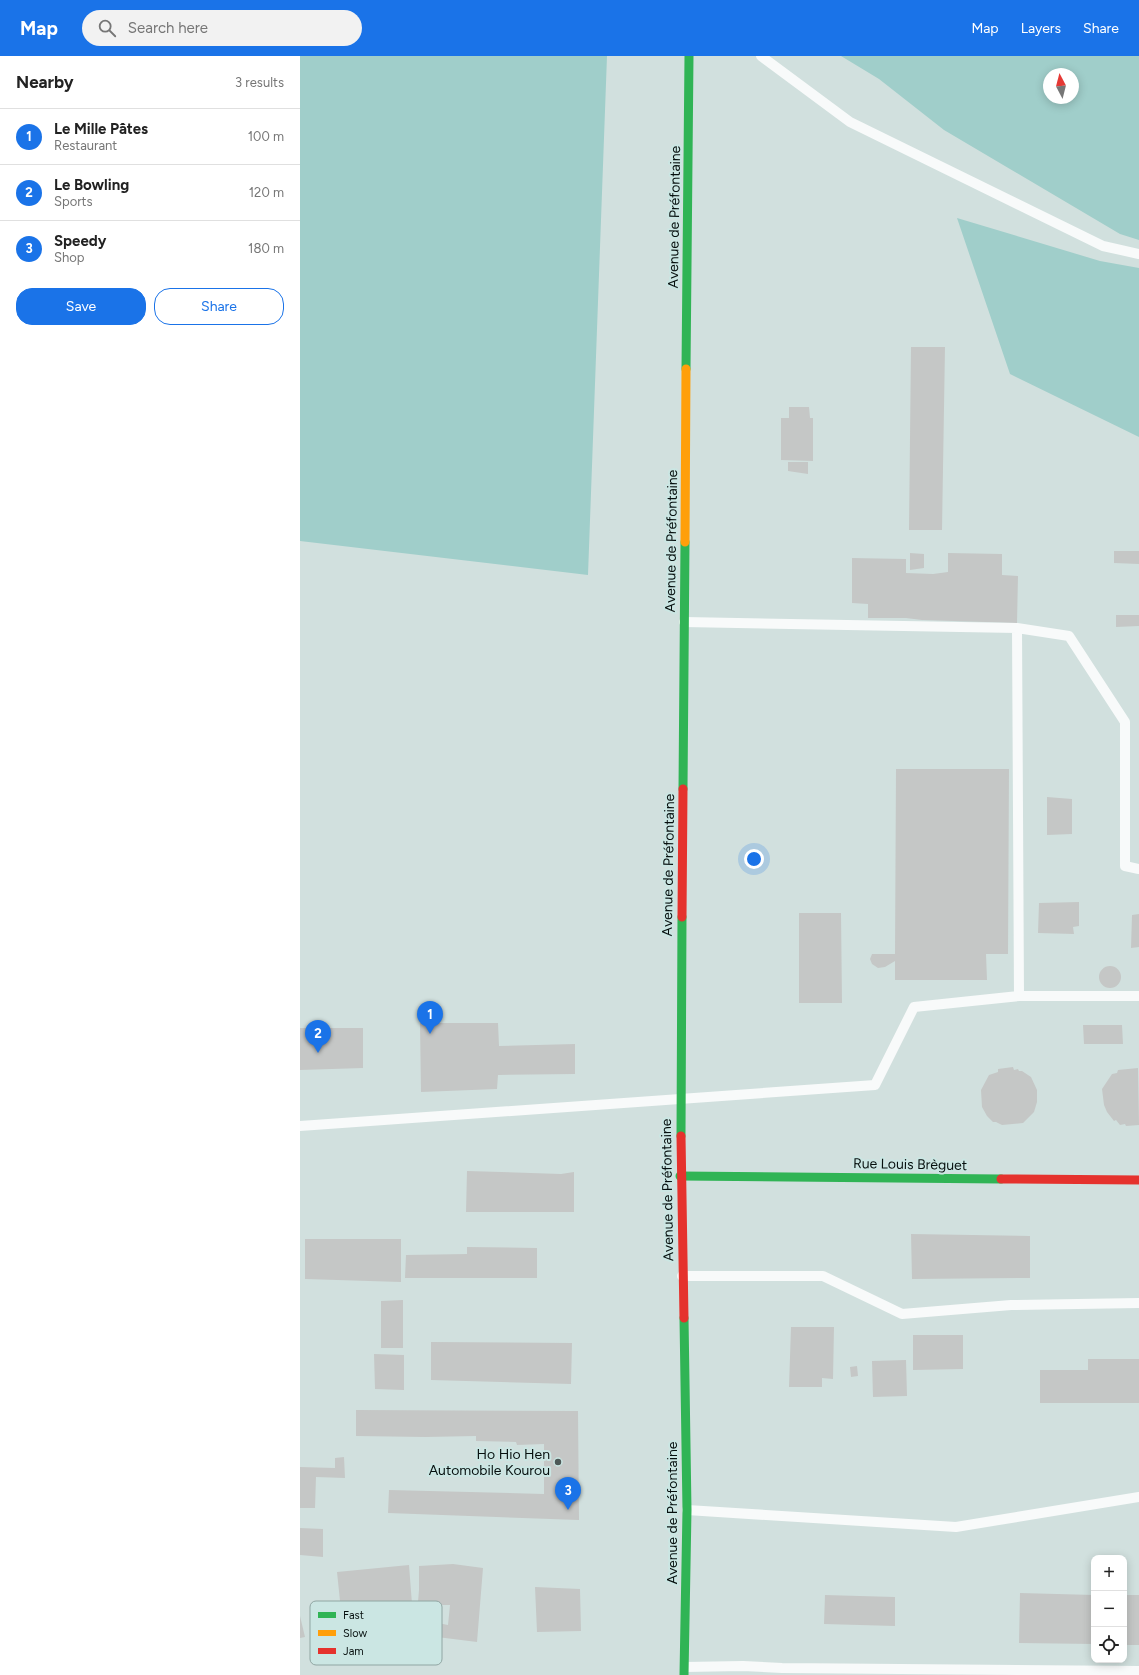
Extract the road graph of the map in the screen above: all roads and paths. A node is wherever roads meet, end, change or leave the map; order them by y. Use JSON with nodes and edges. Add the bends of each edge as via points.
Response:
{"nodes":[{"id":1,"x":689,"y":56,"type":"edge"},
{"id":2,"x":761,"y":56,"type":"edge"},
{"id":3,"x":1139,"y":254,"type":"edge"},
{"id":4,"x":684,"y":622,"type":"junction"},
{"id":5,"x":1017,"y":628,"type":"junction"},
{"id":6,"x":1139,"y":870,"type":"edge"},
{"id":7,"x":1019,"y":996,"type":"junction"},
{"id":8,"x":1139,"y":996,"type":"edge"},
{"id":9,"x":680,"y":1098,"type":"junction"},
{"id":10,"x":300,"y":1126,"type":"edge"},
{"id":11,"x":680,"y":1176,"type":"junction"},
{"id":12,"x":1139,"y":1180,"type":"edge"},
{"id":13,"x":682,"y":1276,"type":"junction"},
{"id":14,"x":1139,"y":1303,"type":"edge"},
{"id":15,"x":1139,"y":1497,"type":"edge"},
{"id":16,"x":687,"y":1510,"type":"junction"},
{"id":17,"x":685,"y":1671,"type":"edge"},
{"id":18,"x":1139,"y":1671,"type":"edge"},
{"id":19,"x":782,"y":1672,"type":"edge"}],
"edges":[{"from":1,"to":4,"type":"main road","name":"Avenue de Préfontaine"},
{"from":2,"to":3,"type":"lane","via":[[850,122],[1104,246]]},
{"from":4,"to":5,"type":"lane"},
{"from":4,"to":9,"type":"main road","name":"Avenue de Préfontaine"},
{"from":5,"to":6,"type":"lane","via":[[1069,636],[1125,722],[1125,866]]},
{"from":5,"to":7,"type":"lane"},
{"from":7,"to":8,"type":"lane"},
{"from":7,"to":9,"type":"lane","via":[[914,1007],[875,1085]]},
{"from":9,"to":10,"type":"lane"},
{"from":9,"to":11,"type":"main road","name":"Avenue de Préfontaine"},
{"from":11,"to":12,"type":"main road","name":"Rue Louis Brèguet"},
{"from":11,"to":13,"type":"main road","name":"Avenue de Préfontaine"},
{"from":13,"to":14,"type":"lane","via":[[823,1276],[902,1314],[1011,1305]]},
{"from":13,"to":16,"type":"main road","name":"Avenue de Préfontaine"},
{"from":15,"to":16,"type":"lane","via":[[956,1527]]},
{"from":16,"to":17,"type":"main road","name":"Avenue de Préfontaine"},
{"from":17,"to":19,"type":"lane","via":[[743,1666]]},
{"from":18,"to":19,"type":"lane"}]}
